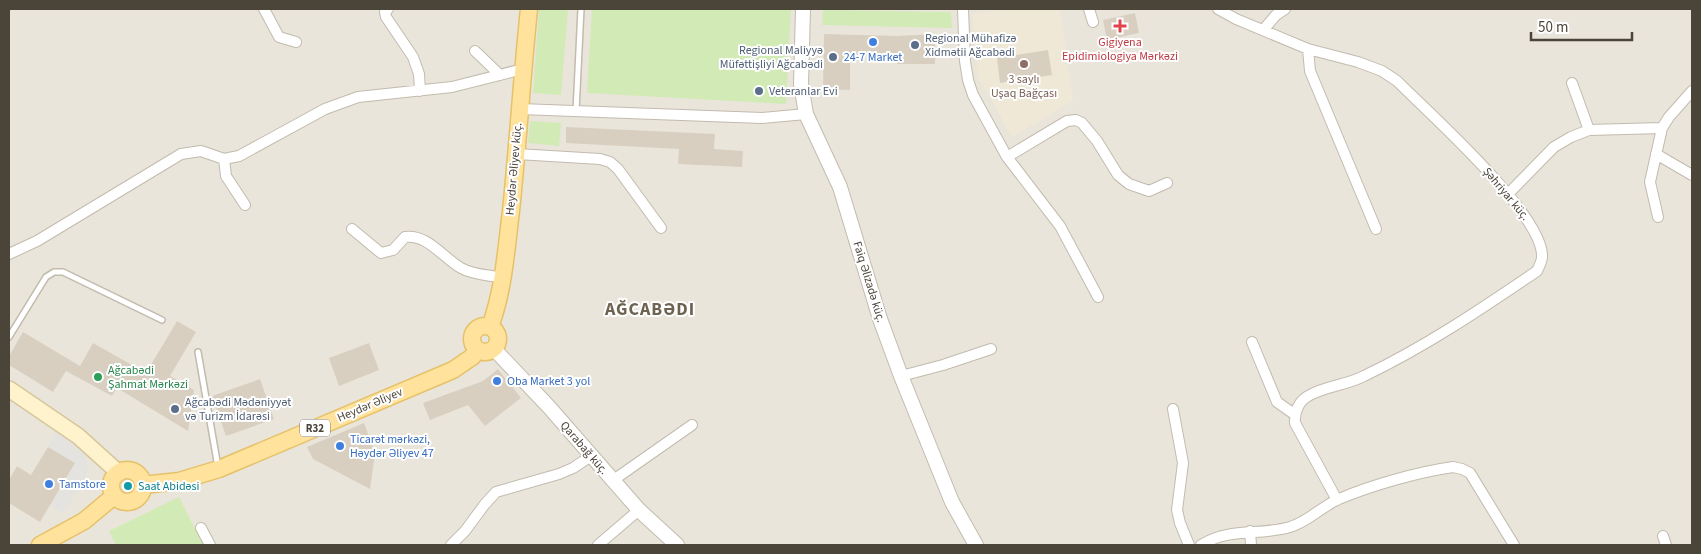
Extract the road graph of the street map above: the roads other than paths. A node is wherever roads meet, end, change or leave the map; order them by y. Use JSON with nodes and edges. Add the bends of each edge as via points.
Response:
{"nodes":[{"id":1,"x":264,"y":9,"type":"edge"},
{"id":2,"x":388,"y":9,"type":"edge"},
{"id":3,"x":529,"y":9,"type":"edge"},
{"id":4,"x":581,"y":9,"type":"edge"},
{"id":5,"x":803,"y":9,"type":"edge"},
{"id":6,"x":963,"y":9,"type":"edge"},
{"id":7,"x":1089,"y":9,"type":"edge"},
{"id":8,"x":1218,"y":9,"type":"edge"},
{"id":9,"x":1285,"y":9,"type":"edge"},
{"id":10,"x":1093,"y":22,"type":"dead end"},
{"id":11,"x":1264,"y":29,"type":"junction"},
{"id":12,"x":296,"y":42,"type":"dead end"},
{"id":13,"x":1308,"y":49,"type":"junction"},
{"id":14,"x":475,"y":52,"type":"dead end"},
{"id":15,"x":523,"y":69,"type":"junction"},
{"id":16,"x":500,"y":75,"type":"junction"},
{"id":17,"x":1572,"y":83,"type":"dead end"},
{"id":18,"x":1692,"y":91,"type":"edge"},
{"id":19,"x":420,"y":92,"type":"junction"},
{"id":20,"x":520,"y":109,"type":"junction"},
{"id":21,"x":576,"y":111,"type":"junction"},
{"id":22,"x":806,"y":114,"type":"junction"},
{"id":23,"x":1662,"y":128,"type":"junction"},
{"id":24,"x":1589,"y":130,"type":"junction"},
{"id":25,"x":517,"y":154,"type":"junction"},
{"id":26,"x":1656,"y":154,"type":"junction"},
{"id":27,"x":1007,"y":157,"type":"junction"},
{"id":28,"x":224,"y":159,"type":"junction"},
{"id":29,"x":1692,"y":176,"type":"edge"},
{"id":30,"x":1167,"y":183,"type":"dead end"},
{"id":31,"x":1508,"y":194,"type":"junction"},
{"id":32,"x":245,"y":205,"type":"dead end"},
{"id":33,"x":1658,"y":217,"type":"dead end"},
{"id":34,"x":661,"y":228,"type":"dead end"},
{"id":35,"x":352,"y":229,"type":"dead end"},
{"id":36,"x":1376,"y":229,"type":"dead end"},
{"id":37,"x":9,"y":254,"type":"edge"},
{"id":38,"x":503,"y":278,"type":"junction"},
{"id":39,"x":1098,"y":297,"type":"dead end"},
{"id":40,"x":162,"y":320,"type":"dead end"},
{"id":41,"x":490,"y":327,"type":"junction"},
{"id":42,"x":9,"y":337,"type":"edge"},
{"id":43,"x":1252,"y":342,"type":"dead end"},
{"id":44,"x":486,"y":349,"type":"junction"},
{"id":45,"x":991,"y":349,"type":"dead end"},
{"id":46,"x":198,"y":352,"type":"dead end"},
{"id":47,"x":901,"y":376,"type":"junction"},
{"id":48,"x":9,"y":389,"type":"edge"},
{"id":49,"x":1173,"y":409,"type":"dead end"},
{"id":50,"x":1294,"y":414,"type":"junction"},
{"id":51,"x":692,"y":426,"type":"dead end"},
{"id":52,"x":591,"y":456,"type":"junction"},
{"id":53,"x":219,"y":469,"type":"junction"},
{"id":54,"x":119,"y":473,"type":"junction"},
{"id":55,"x":612,"y":480,"type":"junction"},
{"id":56,"x":143,"y":484,"type":"junction"},
{"id":57,"x":114,"y":496,"type":"junction"},
{"id":58,"x":1337,"y":500,"type":"junction"},
{"id":59,"x":639,"y":510,"type":"junction"},
{"id":60,"x":201,"y":528,"type":"dead end"},
{"id":61,"x":1250,"y":531,"type":"junction"},
{"id":62,"x":40,"y":545,"type":"edge"},
{"id":63,"x":210,"y":545,"type":"edge"},
{"id":64,"x":451,"y":545,"type":"edge"},
{"id":65,"x":598,"y":545,"type":"edge"},
{"id":66,"x":677,"y":545,"type":"edge"},
{"id":67,"x":976,"y":545,"type":"edge"},
{"id":68,"x":1189,"y":545,"type":"edge"},
{"id":69,"x":1201,"y":545,"type":"edge"},
{"id":70,"x":1251,"y":545,"type":"edge"},
{"id":71,"x":1514,"y":545,"type":"edge"}],
"edges":[{"from":1,"to":12,"type":"street","via":[[278,37]]},
{"from":2,"to":19,"type":"street","via":[[386,17],[420,74]]},
{"from":3,"to":15,"type":"main road","name":"Heydər Əliyev küç."},
{"from":4,"to":21,"type":"lane"},
{"from":5,"to":22,"type":"street","name":"Faiq Əlizadə küç.","via":[[801,84]]},
{"from":6,"to":27,"type":"street","via":[[968,80]]},
{"from":7,"to":10,"type":"street"},
{"from":8,"to":11,"type":"street","name":"Şəhriyar küç."},
{"from":9,"to":11,"type":"street"},
{"from":11,"to":13,"type":"street","name":"Şəhriyar küç."},
{"from":13,"to":31,"type":"street","name":"Şəhriyar küç.","via":[[1358,62],[1397,81]]},
{"from":13,"to":36,"type":"street","via":[[1310,70]]},
{"from":14,"to":16,"type":"street"},
{"from":15,"to":16,"type":"street"},
{"from":15,"to":20,"type":"main road","name":"Heydər Əliyev küç."},
{"from":16,"to":19,"type":"street"},
{"from":17,"to":24,"type":"street"},
{"from":18,"to":23,"type":"street"},
{"from":19,"to":28,"type":"street","via":[[358,97],[325,109],[239,156]]},
{"from":20,"to":21,"type":"street"},
{"from":20,"to":25,"type":"main road","name":"Heydər Əliyev küç."},
{"from":21,"to":22,"type":"street","via":[[762,118]]},
{"from":22,"to":47,"type":"street","name":"Faiq Əlizadə küç.","via":[[840,187]]},
{"from":23,"to":24,"type":"street"},
{"from":23,"to":26,"type":"street"},
{"from":24,"to":31,"type":"street","via":[[1554,147]]},
{"from":25,"to":34,"type":"street","via":[[610,162]]},
{"from":25,"to":38,"type":"main road","name":"Heydər Əliyev küç."},
{"from":26,"to":29,"type":"street"},
{"from":26,"to":33,"type":"street","via":[[1650,182]]},
{"from":27,"to":30,"type":"street","via":[[1067,121],[1076,120],[1096,141],[1118,175],[1129,184],[1149,191]]},
{"from":27,"to":39,"type":"street","via":[[1060,226]]},
{"from":28,"to":32,"type":"street","via":[[226,176]]},
{"from":28,"to":37,"type":"street","via":[[201,151],[181,154],[37,241]]},
{"from":31,"to":50,"type":"street","name":"Şəhriyar küç.","via":[[1530,223],[1539,242],[1543,258],[1537,271],[1452,329],[1362,377],[1309,395]]},
{"from":35,"to":38,"type":"street","via":[[381,253],[393,250],[405,237],[415,236],[462,269]]},
{"from":38,"to":41,"type":"main road","name":"Heydər Əliyev küç."},
{"from":40,"to":42,"type":"lane","via":[[63,272],[54,272],[46,277]]},
{"from":41,"to":44,"type":"main road","via":[[498,336],[496,345]]},
{"from":41,"to":44,"type":"main road","via":[[478,328],[472,335],[472,343]]},
{"from":43,"to":50,"type":"street","via":[[1278,402]]},
{"from":44,"to":52,"type":"street","name":"Qarabağ küç.","via":[[530,386]]},
{"from":44,"to":53,"type":"main road","name":"Heydər Əliyev","number":"R32","via":[[453,370]]},
{"from":45,"to":47,"type":"street"},
{"from":46,"to":53,"type":"lane"},
{"from":47,"to":67,"type":"street","name":"Faiq Əlizadə küç.","via":[[952,502]]},
{"from":48,"to":54,"type":"main road","via":[[78,436]]},
{"from":49,"to":68,"type":"street","via":[[1183,463],[1177,510]]},
{"from":50,"to":58,"type":"street","via":[[1294,423]]},
{"from":51,"to":55,"type":"street"},
{"from":52,"to":55,"type":"street","name":"Qarabağ küç."},
{"from":52,"to":64,"type":"street","via":[[559,474],[496,492]]},
{"from":53,"to":56,"type":"main road","name":"Heydər Əliyev","number":"R32","via":[[179,481]]},
{"from":54,"to":56,"type":"main road","via":[[134,472]]},
{"from":54,"to":57,"type":"main road","via":[[111,486]]},
{"from":55,"to":59,"type":"street","name":"Qarabağ küç."},
{"from":56,"to":57,"type":"main road","via":[[141,495],[133,502],[123,502]]},
{"from":57,"to":62,"type":"main road","via":[[84,521]]},
{"from":58,"to":61,"type":"street","via":[[1291,527]]},
{"from":58,"to":71,"type":"street","via":[[1369,487],[1444,468],[1462,469],[1470,473]]},
{"from":59,"to":65,"type":"street"},
{"from":59,"to":66,"type":"street","name":"Qarabağ küç."},
{"from":60,"to":63,"type":"street"},
{"from":61,"to":69,"type":"street","via":[[1224,535]]},
{"from":61,"to":70,"type":"street"}]}
